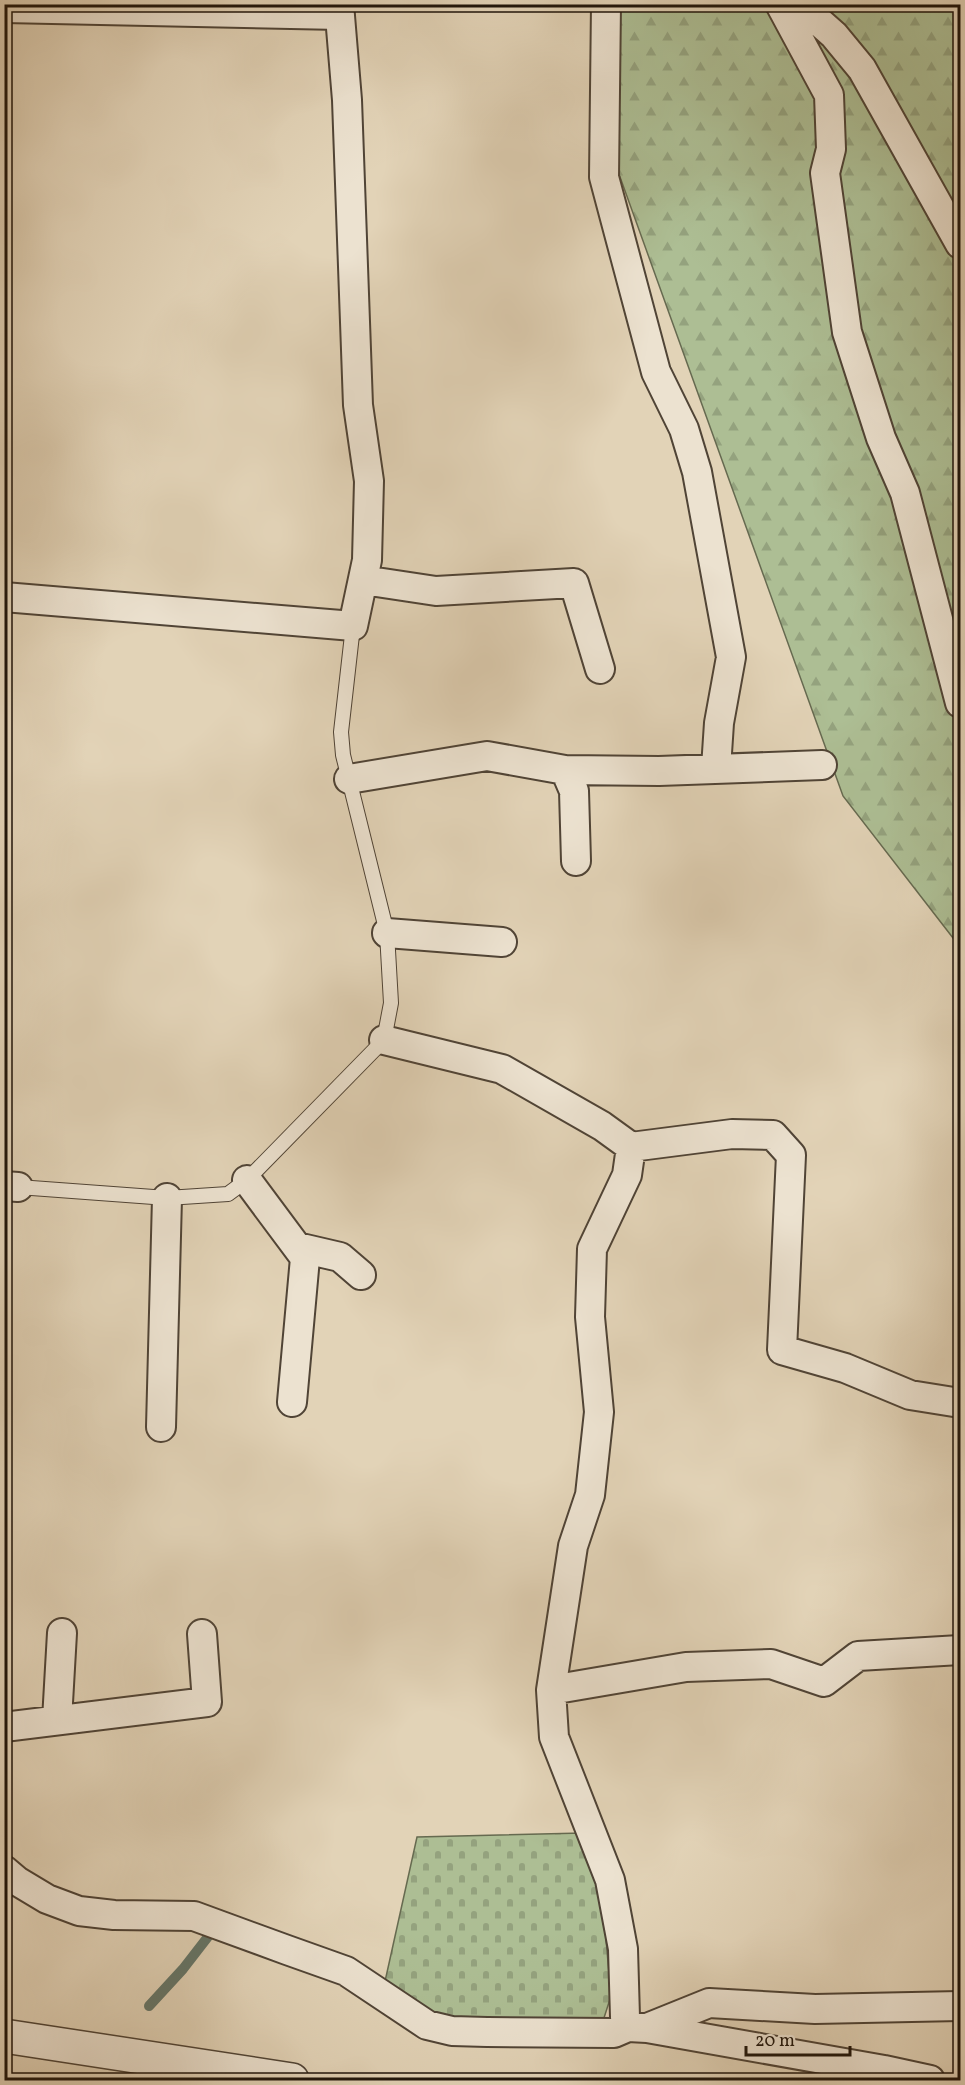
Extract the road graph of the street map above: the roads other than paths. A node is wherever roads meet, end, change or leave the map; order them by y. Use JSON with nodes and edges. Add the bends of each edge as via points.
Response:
{"nodes":[{"id":1,"x":606,"y":4,"type":"edge"},
{"id":2,"x":780,"y":4,"type":"edge"},
{"id":3,"x":800,"y":4,"type":"edge"},
{"id":4,"x":4,"y":8,"type":"edge"},
{"id":5,"x":339,"y":10,"type":"edge"},
{"id":6,"x":960,"y":244,"type":"edge"},
{"id":7,"x":363,"y":580,"type":"junction"},
{"id":8,"x":4,"y":597,"type":"edge"},
{"id":9,"x":353,"y":626,"type":"junction"},
{"id":10,"x":600,"y":669,"type":"dead end"},
{"id":11,"x":960,"y":703,"type":"edge"},
{"id":12,"x":822,"y":765,"type":"dead end"},
{"id":13,"x":716,"y":768,"type":"junction"},
{"id":14,"x":565,"y":770,"type":"junction"},
{"id":15,"x":349,"y":779,"type":"junction"},
{"id":16,"x":576,"y":861,"type":"dead end"},
{"id":17,"x":387,"y":933,"type":"junction"},
{"id":18,"x":502,"y":942,"type":"dead end"},
{"id":19,"x":384,"y":1040,"type":"junction"},
{"id":20,"x":631,"y":1147,"type":"junction"},
{"id":21,"x":247,"y":1180,"type":"junction"},
{"id":22,"x":11,"y":1187,"type":"edge"},
{"id":23,"x":167,"y":1198,"type":"junction"},
{"id":24,"x":297,"y":1247,"type":"junction"},
{"id":25,"x":361,"y":1275,"type":"dead end"},
{"id":26,"x":292,"y":1402,"type":"dead end"},
{"id":27,"x":960,"y":1403,"type":"edge"},
{"id":28,"x":161,"y":1427,"type":"dead end"},
{"id":29,"x":62,"y":1633,"type":"dead end"},
{"id":30,"x":202,"y":1634,"type":"dead end"},
{"id":31,"x":960,"y":1650,"type":"edge"},
{"id":32,"x":551,"y":1690,"type":"junction"},
{"id":33,"x":57,"y":1720,"type":"junction"},
{"id":34,"x":4,"y":1727,"type":"edge"},
{"id":35,"x":4,"y":1870,"type":"edge"},
{"id":36,"x":960,"y":2006,"type":"edge"},
{"id":37,"x":638,"y":2028,"type":"junction"},
{"id":38,"x":4,"y":2036,"type":"edge"},
{"id":39,"x":292,"y":2080,"type":"edge"},
{"id":40,"x":930,"y":2080,"type":"edge"}],
"edges":[{"from":1,"to":13,"type":"street","via":[[604,177],[656,372],[684,429],[697,472],[731,657],[719,723]]},
{"from":2,"to":11,"type":"street","via":[[829,95],[831,149],[825,173],[847,332],[881,438],[905,493]]},
{"from":3,"to":6,"type":"street","via":[[862,69]]},
{"from":4,"to":5,"type":"street"},
{"from":5,"to":7,"type":"street","via":[[347,100],[358,405],[369,481]]},
{"from":7,"to":9,"type":"street"},
{"from":7,"to":10,"type":"street","via":[[436,591],[574,583]]},
{"from":8,"to":9,"type":"street"},
{"from":9,"to":15,"type":"lane","via":[[341,732]]},
{"from":12,"to":13,"type":"street"},
{"from":13,"to":14,"type":"street"},
{"from":14,"to":15,"type":"street","via":[[487,756]]},
{"from":14,"to":16,"type":"street","via":[[574,791]]},
{"from":15,"to":17,"type":"lane"},
{"from":17,"to":18,"type":"street"},
{"from":17,"to":19,"type":"lane","via":[[391,1003]]},
{"from":19,"to":20,"type":"street","via":[[502,1069]]},
{"from":19,"to":21,"type":"lane"},
{"from":20,"to":27,"type":"street","via":[[732,1134],[773,1134],[791,1155],[782,1350],[845,1368],[910,1395]]},
{"from":20,"to":32,"type":"street","via":[[627,1175],[592,1249],[590,1317],[599,1412],[590,1495],[573,1546]]},
{"from":21,"to":23,"type":"lane","via":[[228,1194]]},
{"from":21,"to":24,"type":"street"},
{"from":22,"to":23,"type":"lane"},
{"from":23,"to":28,"type":"street"},
{"from":24,"to":25,"type":"street","via":[[340,1257]]},
{"from":24,"to":26,"type":"street","via":[[305,1258]]},
{"from":29,"to":33,"type":"street"},
{"from":30,"to":33,"type":"street","via":[[207,1702]]},
{"from":31,"to":32,"type":"street","via":[[858,1656],[824,1682],[771,1664],[686,1667]]},
{"from":32,"to":37,"type":"street","via":[[554,1737],[610,1880],[623,1949],[625,2017]]},
{"from":33,"to":34,"type":"street"},
{"from":35,"to":37,"type":"street","via":[[47,1899],[79,1911],[194,1916],[346,1971],[428,2025],[452,2031],[614,2033]]},
{"from":36,"to":37,"type":"street","via":[[815,2009],[709,2003]]},
{"from":37,"to":40,"type":"street"},
{"from":38,"to":39,"type":"street"}]}
